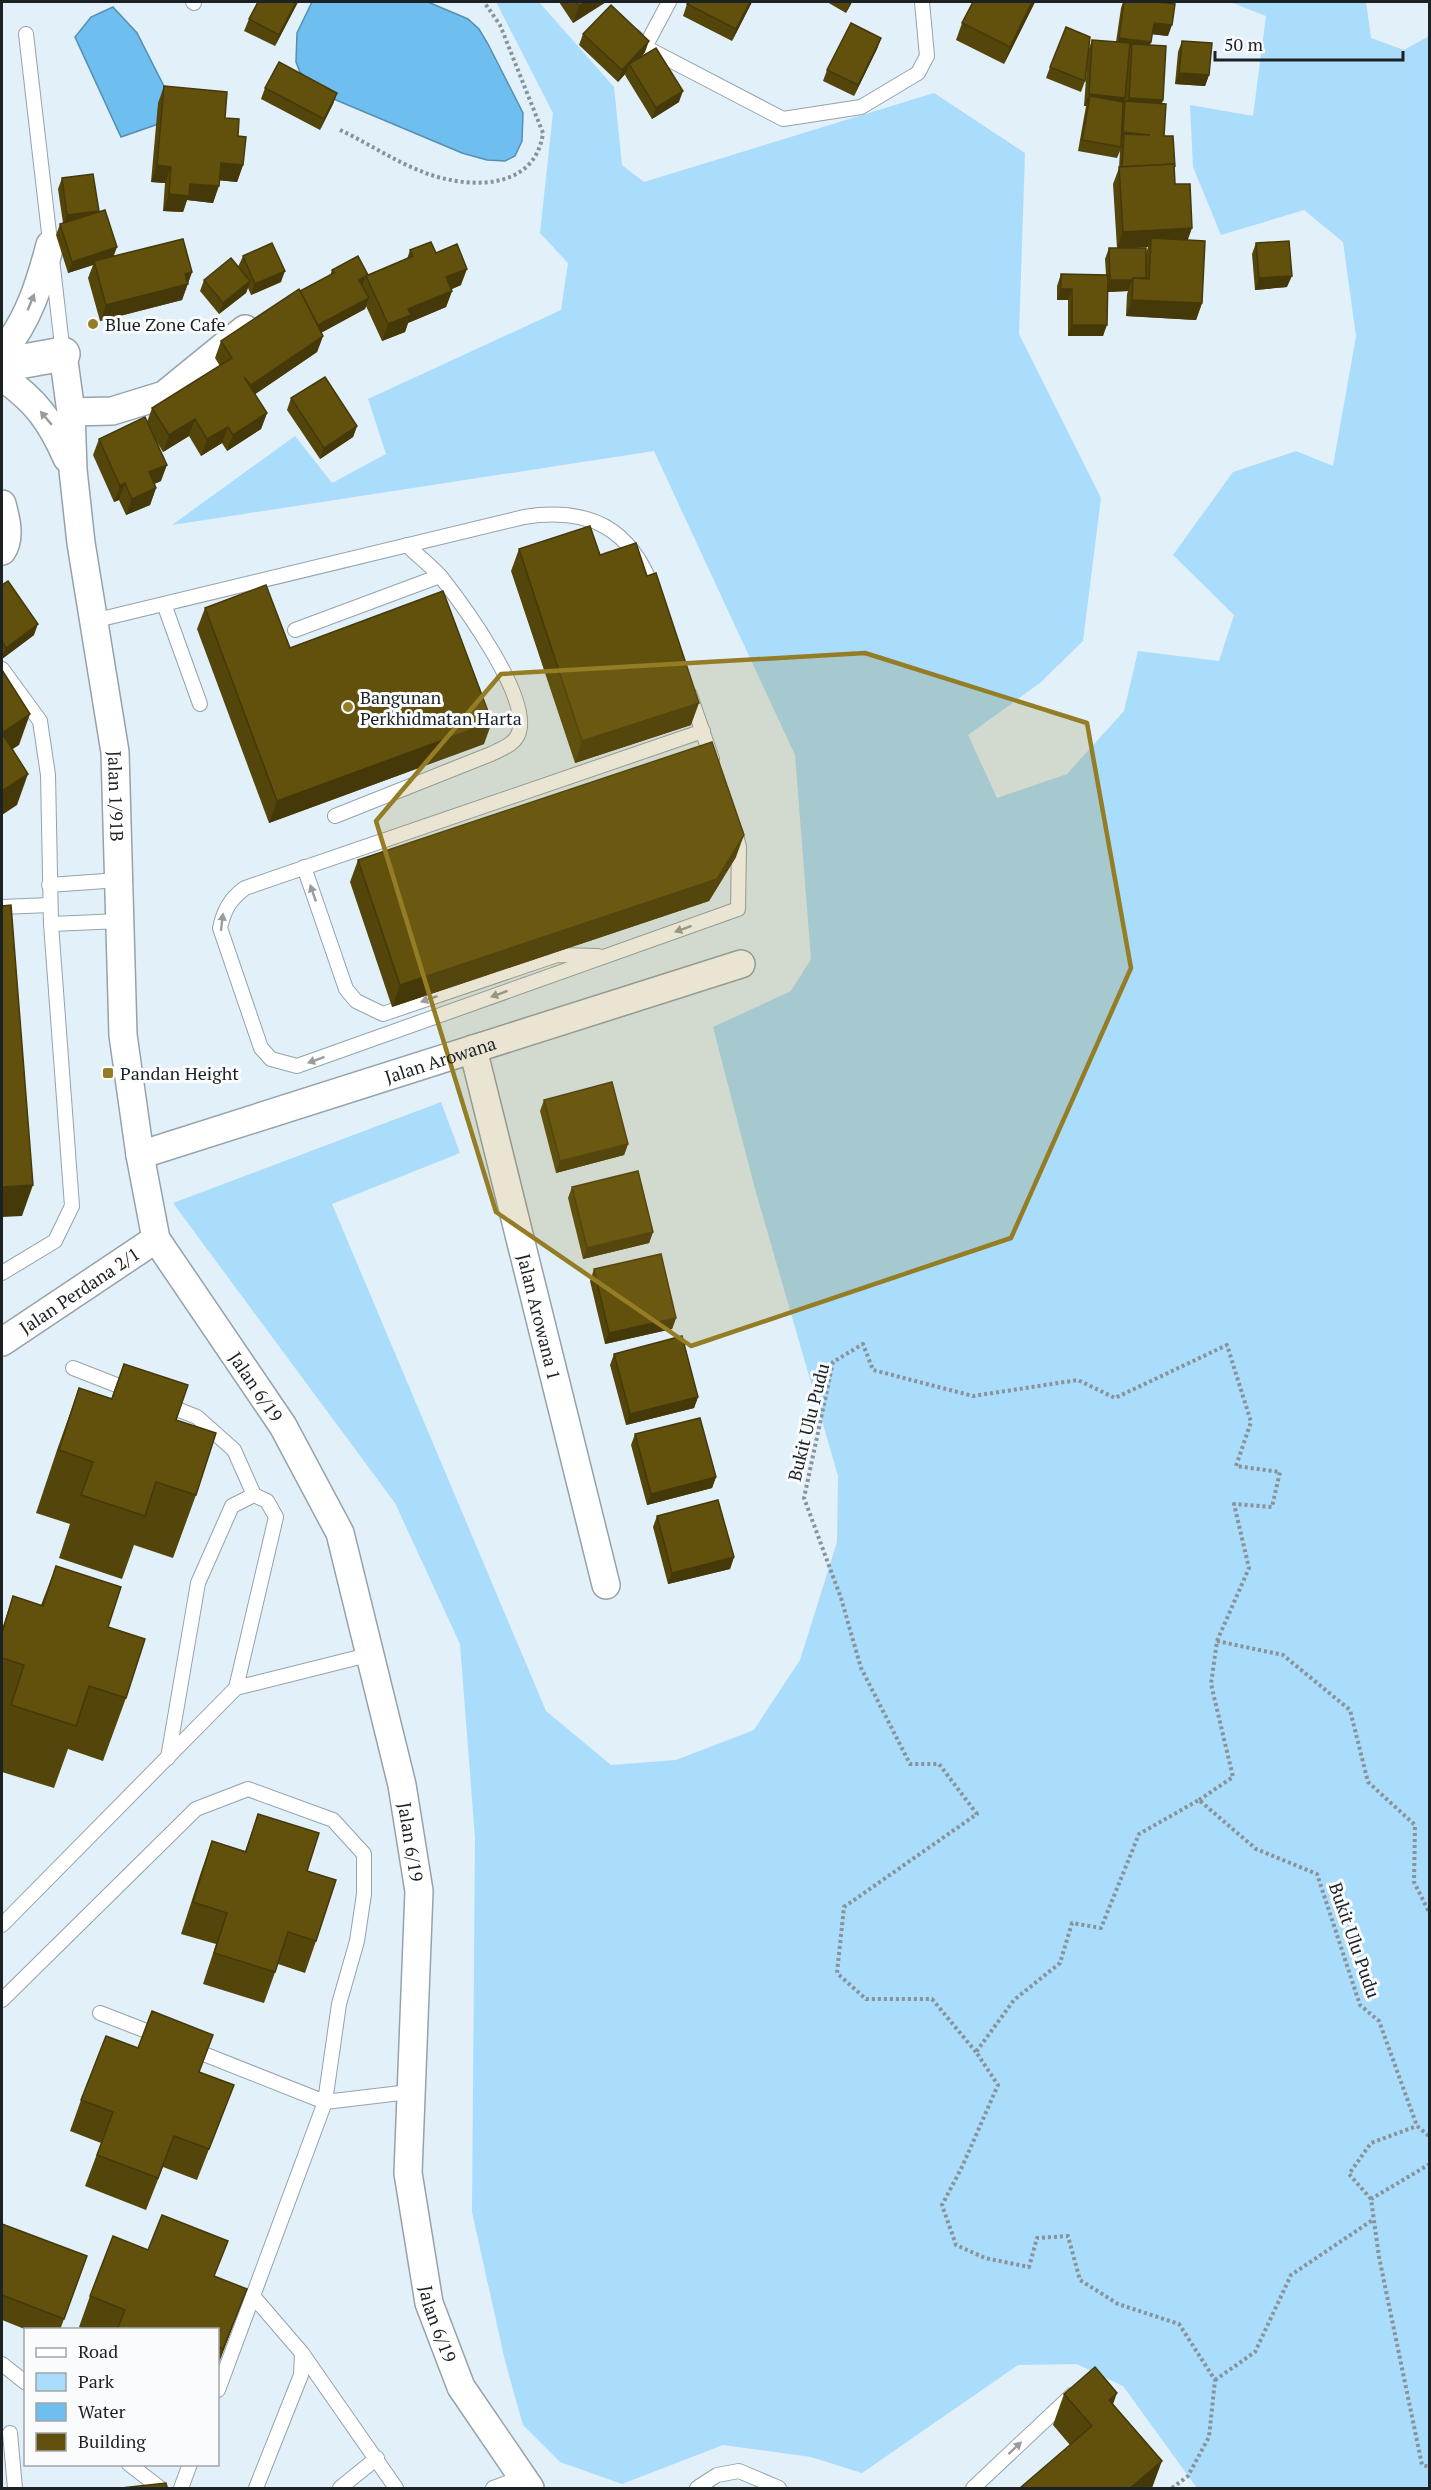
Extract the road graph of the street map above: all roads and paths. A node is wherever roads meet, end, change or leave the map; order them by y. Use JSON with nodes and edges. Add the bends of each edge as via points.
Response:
{"nodes":[{"id":1,"x":484,"y":2,"type":"edge"},
{"id":2,"x":669,"y":2,"type":"edge"},
{"id":3,"x":922,"y":2,"type":"edge"},
{"id":4,"x":622,"y":23,"type":"edge"},
{"id":5,"x":26,"y":34,"type":"dead end"},
{"id":6,"x":645,"y":47,"type":"junction"},
{"id":7,"x":340,"y":130,"type":"dead end"},
{"id":8,"x":50,"y":245,"type":"junction"},
{"id":9,"x":264,"y":314,"type":"edge"},
{"id":10,"x":2,"y":352,"type":"edge"},
{"id":11,"x":63,"y":354,"type":"junction"},
{"id":12,"x":2,"y":365,"type":"edge"},
{"id":13,"x":2,"y":377,"type":"edge"},
{"id":14,"x":71,"y":412,"type":"junction"},
{"id":15,"x":73,"y":470,"type":"junction"},
{"id":16,"x":2,"y":504,"type":"edge"},
{"id":17,"x":407,"y":545,"type":"junction"},
{"id":18,"x":2,"y":551,"type":"edge"},
{"id":19,"x":440,"y":576,"type":"junction"},
{"id":20,"x":164,"y":604,"type":"junction"},
{"id":21,"x":659,"y":607,"type":"edge"},
{"id":22,"x":93,"y":621,"type":"junction"},
{"id":23,"x":295,"y":630,"type":"dead end"},
{"id":24,"x":2,"y":669,"type":"edge"},
{"id":25,"x":687,"y":686,"type":"edge"},
{"id":26,"x":200,"y":704,"type":"dead end"},
{"id":27,"x":703,"y":732,"type":"junction"},
{"id":28,"x":718,"y":773,"type":"edge"},
{"id":29,"x":731,"y":815,"type":"edge"},
{"id":30,"x":335,"y":816,"type":"dead end"},
{"id":31,"x":304,"y":867,"type":"junction"},
{"id":32,"x":119,"y":880,"type":"junction"},
{"id":33,"x":49,"y":885,"type":"junction"},
{"id":34,"x":50,"y":905,"type":"junction"},
{"id":35,"x":2,"y":907,"type":"edge"},
{"id":36,"x":121,"y":921,"type":"junction"},
{"id":37,"x":51,"y":924,"type":"junction"},
{"id":38,"x":606,"y":956,"type":"junction"},
{"id":39,"x":741,"y":964,"type":"dead end"},
{"id":40,"x":473,"y":1049,"type":"junction"},
{"id":41,"x":140,"y":1155,"type":"junction"},
{"id":42,"x":156,"y":1239,"type":"junction"},
{"id":43,"x":2,"y":1273,"type":"edge"},
{"id":44,"x":2,"y":1342,"type":"edge"},
{"id":45,"x":73,"y":1368,"type":"dead end"},
{"id":46,"x":254,"y":1495,"type":"junction"},
{"id":47,"x":606,"y":1585,"type":"dead end"},
{"id":48,"x":1217,"y":1641,"type":"junction"},
{"id":49,"x":368,"y":1655,"type":"junction"},
{"id":50,"x":236,"y":1688,"type":"junction"},
{"id":51,"x":168,"y":1758,"type":"junction"},
{"id":52,"x":1199,"y":1800,"type":"junction"},
{"id":53,"x":1430,"y":1914,"type":"edge"},
{"id":54,"x":2,"y":1925,"type":"edge"},
{"id":55,"x":2,"y":2000,"type":"edge"},
{"id":56,"x":100,"y":2013,"type":"dead end"},
{"id":57,"x":976,"y":2052,"type":"junction"},
{"id":58,"x":409,"y":2092,"type":"junction"},
{"id":59,"x":325,"y":2102,"type":"junction"},
{"id":60,"x":1417,"y":2126,"type":"junction"},
{"id":61,"x":1430,"y":2137,"type":"edge"},
{"id":62,"x":1430,"y":2164,"type":"edge"},
{"id":63,"x":1371,"y":2199,"type":"junction"},
{"id":64,"x":1374,"y":2218,"type":"junction"},
{"id":65,"x":253,"y":2296,"type":"junction"},
{"id":66,"x":302,"y":2353,"type":"junction"},
{"id":67,"x":2,"y":2364,"type":"edge"},
{"id":68,"x":1215,"y":2380,"type":"junction"},
{"id":69,"x":24,"y":2381,"type":"edge"},
{"id":70,"x":219,"y":2387,"type":"edge"},
{"id":71,"x":1088,"y":2396,"type":"edge"},
{"id":72,"x":10,"y":2433,"type":"dead end"},
{"id":73,"x":376,"y":2458,"type":"junction"},
{"id":74,"x":132,"y":2466,"type":"edge"},
{"id":75,"x":189,"y":2466,"type":"edge"},
{"id":76,"x":1430,"y":2467,"type":"edge"},
{"id":77,"x":526,"y":2483,"type":"edge"},
{"id":78,"x":15,"y":2488,"type":"edge"},
{"id":79,"x":160,"y":2488,"type":"edge"},
{"id":80,"x":181,"y":2488,"type":"edge"},
{"id":81,"x":256,"y":2488,"type":"edge"},
{"id":82,"x":340,"y":2488,"type":"edge"},
{"id":83,"x":396,"y":2488,"type":"edge"},
{"id":84,"x":493,"y":2488,"type":"edge"},
{"id":85,"x":697,"y":2488,"type":"edge"},
{"id":86,"x":779,"y":2488,"type":"edge"},
{"id":87,"x":973,"y":2488,"type":"edge"},
{"id":88,"x":1172,"y":2488,"type":"edge"}],
"edges":[{"from":1,"to":7,"type":"path","via":[[500,25],[543,133],[541,148],[527,166],[513,177],[487,183],[437,176],[405,165]]},
{"from":2,"to":6,"type":"lane"},
{"from":3,"to":6,"type":"lane","via":[[927,56],[918,73],[861,107],[783,119]]},
{"from":4,"to":6,"type":"lane"},
{"from":5,"to":8,"type":"lane"},
{"from":10,"to":8,"type":"street","one_way":true,"via":[[28,311]]},
{"from":8,"to":11,"type":"lane"},
{"from":9,"to":14,"type":"street","via":[[164,395],[112,411]]},
{"from":11,"to":12,"type":"street"},
{"from":11,"to":14,"type":"street","name":"Jalan 1/91B"},
{"from":15,"to":13,"type":"street","one_way":true,"via":[[52,424],[23,392]]},
{"from":14,"to":15,"type":"street","name":"Jalan 1/91B"},
{"from":15,"to":22,"type":"street","name":"Jalan 1/91B"},
{"from":16,"to":18,"type":"street","via":[[6,522],[6,544]]},
{"from":17,"to":19,"type":"lane"},
{"from":17,"to":20,"type":"lane"},
{"from":17,"to":21,"type":"lane","via":[[524,517],[576,515],[621,537],[647,573]]},
{"from":19,"to":23,"type":"lane"},
{"from":19,"to":30,"type":"lane","via":[[491,646],[513,697],[520,720],[519,734],[491,754]]},
{"from":20,"to":22,"type":"lane"},
{"from":20,"to":26,"type":"lane"},
{"from":22,"to":32,"type":"street","name":"Jalan 1/91B","via":[[115,752]]},
{"from":24,"to":33,"type":"lane","via":[[40,721],[48,775]]},
{"from":25,"to":27,"type":"lane"},
{"from":27,"to":28,"type":"lane"},
{"from":27,"to":31,"type":"lane"},
{"from":29,"to":38,"type":"lane","one_way":true,"via":[[739,847],[738,909]]},
{"from":38,"to":31,"type":"lane","one_way":true,"via":[[557,955],[383,1014],[356,1001],[346,989]]},
{"from":38,"to":31,"type":"lane","one_way":true,"via":[[297,1066],[283,1065],[261,1048],[220,928],[233,897],[245,888]]},
{"from":32,"to":33,"type":"lane"},
{"from":32,"to":36,"type":"street","name":"Jalan 1/91B"},
{"from":33,"to":34,"type":"lane"},
{"from":34,"to":35,"type":"lane"},
{"from":34,"to":37,"type":"lane"},
{"from":36,"to":37,"type":"lane"},
{"from":36,"to":41,"type":"street","name":"Jalan 1/91B","via":[[123,1035]]},
{"from":37,"to":43,"type":"lane","via":[[72,1206],[55,1241]]},
{"from":39,"to":40,"type":"street","name":"Jalan Arowana"},
{"from":40,"to":41,"type":"street","name":"Jalan Arowana"},
{"from":40,"to":47,"type":"street","name":"Jalan Arowana 1"},
{"from":41,"to":42,"type":"street","name":"Jalan 1/91B"},
{"from":42,"to":44,"type":"street","name":"Jalan Perdana 2/1"},
{"from":42,"to":49,"type":"street","name":"Jalan 6/19","via":[[283,1426],[340,1533]]},
{"from":45,"to":46,"type":"lane","via":[[197,1417],[234,1450]]},
{"from":46,"to":50,"type":"lane","via":[[267,1501],[276,1517]]},
{"from":46,"to":51,"type":"lane","via":[[232,1506],[198,1583]]},
{"from":48,"to":52,"type":"path","name":"Bukit Ulu Pudu","via":[[1211,1684],[1233,1777]]},
{"from":48,"to":53,"type":"path","via":[[1283,1655],[1350,1710],[1368,1782],[1415,1824],[1414,1882]]},
{"from":48,"to":57,"type":"path","name":"Bukit Ulu Pudu","via":[[1249,1568],[1234,1504],[1272,1507],[1280,1472],[1236,1466],[1251,1422],[1227,1345],[1115,1398],[1078,1380],[973,1396],[873,1371],[863,1344],[833,1362],[804,1498],[842,1598],[861,1668],[910,1764],[939,1764],[977,1814],[844,1907],[837,1973],[866,1999],[933,1999]]},
{"from":49,"to":50,"type":"lane"},
{"from":49,"to":58,"type":"street","name":"Jalan 6/19","via":[[402,1785],[419,1891]]},
{"from":50,"to":51,"type":"lane"},
{"from":51,"to":54,"type":"lane"},
{"from":52,"to":57,"type":"path","name":"Bukit Ulu Pudu","via":[[1139,1834],[1101,1928],[1072,1923],[1060,1963],[1014,2000]]},
{"from":52,"to":60,"type":"path","name":"Bukit Ulu Pudu","via":[[1256,1849],[1317,1874],[1360,2006],[1379,2021]]},
{"from":55,"to":59,"type":"lane","via":[[196,1809],[248,1789],[333,1820],[364,1854],[364,1894],[357,1941],[339,2004]]},
{"from":56,"to":59,"type":"lane"},
{"from":57,"to":68,"type":"path","name":"Bukit Ulu Pudu","via":[[998,2085],[942,2205],[956,2245],[985,2258],[1029,2267],[1037,2238],[1068,2236],[1080,2280],[1118,2304],[1179,2324]]},
{"from":58,"to":59,"type":"lane"},
{"from":58,"to":77,"type":"street","name":"Jalan 6/19","via":[[408,2173],[429,2303],[461,2386]]},
{"from":59,"to":65,"type":"lane"},
{"from":60,"to":61,"type":"path","name":"Bukit Ulu Pudu"},
{"from":60,"to":63,"type":"path","via":[[1371,2143],[1349,2174]]},
{"from":62,"to":63,"type":"path"},
{"from":63,"to":64,"type":"path"},
{"from":64,"to":68,"type":"path","via":[[1291,2275],[1255,2352]]},
{"from":64,"to":76,"type":"path","via":[[1422,2465]]},
{"from":65,"to":66,"type":"lane"},
{"from":65,"to":70,"type":"lane"},
{"from":66,"to":73,"type":"lane"},
{"from":66,"to":81,"type":"lane","via":[[302,2375]]},
{"from":67,"to":69,"type":"lane"},
{"from":68,"to":88,"type":"path","via":[[1209,2437],[1188,2476]]},
{"from":87,"to":71,"type":"lane","one_way":true,"via":[[1075,2392]]},
{"from":72,"to":78,"type":"lane"},
{"from":73,"to":82,"type":"lane"},
{"from":73,"to":83,"type":"lane"},
{"from":74,"to":79,"type":"lane"},
{"from":75,"to":80,"type":"lane"},
{"from":77,"to":84,"type":"lane"},
{"from":85,"to":86,"type":"lane","via":[[717,2475],[739,2471]]}]}
